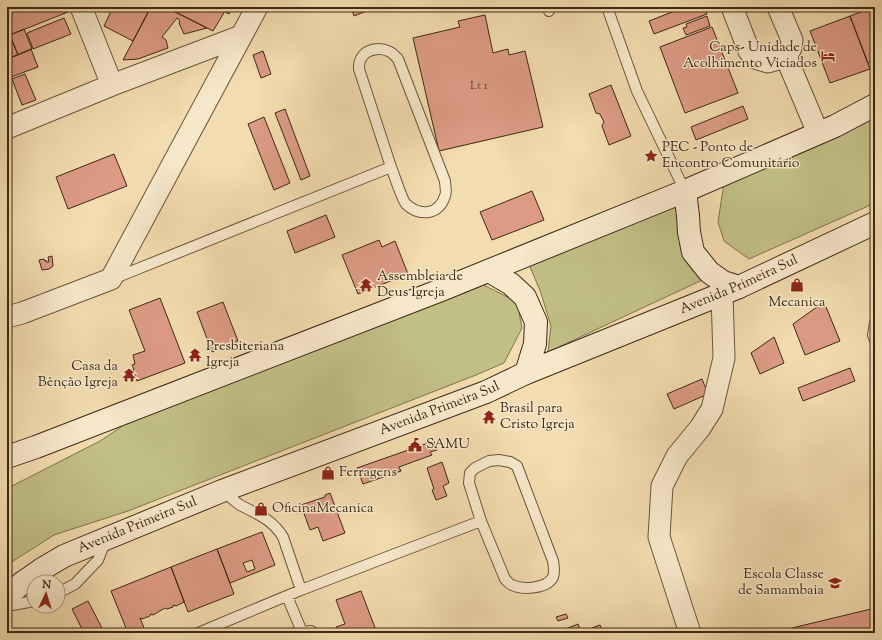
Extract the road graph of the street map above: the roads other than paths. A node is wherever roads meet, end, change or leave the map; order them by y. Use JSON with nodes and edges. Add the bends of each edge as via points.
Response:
{"nodes":[{"id":1,"x":257,"y":7,"type":"edge"},
{"id":2,"x":607,"y":7,"type":"edge"},
{"id":3,"x":732,"y":7,"type":"edge"},
{"id":4,"x":778,"y":7,"type":"edge"},
{"id":5,"x":82,"y":8,"type":"edge"},
{"id":6,"x":241,"y":36,"type":"junction"},
{"id":7,"x":786,"y":57,"type":"junction"},
{"id":8,"x":112,"y":85,"type":"junction"},
{"id":9,"x":875,"y":105,"type":"edge"},
{"id":10,"x":7,"y":128,"type":"edge"},
{"id":11,"x":818,"y":133,"type":"junction"},
{"id":12,"x":391,"y":167,"type":"junction"},
{"id":13,"x":685,"y":191,"type":"junction"},
{"id":14,"x":875,"y":224,"type":"edge"},
{"id":15,"x":489,"y":271,"type":"junction"},
{"id":16,"x":111,"y":279,"type":"junction"},
{"id":17,"x":731,"y":291,"type":"junction"},
{"id":18,"x":7,"y":317,"type":"edge"},
{"id":19,"x":875,"y":323,"type":"edge"},
{"id":20,"x":875,"y":340,"type":"edge"},
{"id":21,"x":526,"y":373,"type":"junction"},
{"id":22,"x":7,"y":457,"type":"edge"},
{"id":23,"x":222,"y":491,"type":"junction"},
{"id":24,"x":481,"y":521,"type":"junction"},
{"id":25,"x":106,"y":539,"type":"junction"},
{"id":26,"x":66,"y":589,"type":"edge"},
{"id":27,"x":301,"y":590,"type":"junction"},
{"id":28,"x":7,"y":596,"type":"edge"},
{"id":29,"x":288,"y":596,"type":"junction"},
{"id":30,"x":26,"y":602,"type":"edge"},
{"id":31,"x":7,"y":606,"type":"edge"},
{"id":32,"x":301,"y":632,"type":"edge"},
{"id":33,"x":198,"y":633,"type":"edge"},
{"id":34,"x":314,"y":633,"type":"edge"},
{"id":35,"x":690,"y":633,"type":"edge"}],
"edges":[{"from":1,"to":6,"type":"street"},
{"from":2,"to":13,"type":"lane","via":[[637,91]]},
{"from":3,"to":7,"type":"street","via":[[749,51],[755,58],[768,62]]},
{"from":4,"to":7,"type":"street","via":[[792,40]]},
{"from":5,"to":8,"type":"street"},
{"from":6,"to":8,"type":"street"},
{"from":6,"to":16,"type":"street"},
{"from":7,"to":11,"type":"street"},
{"from":8,"to":10,"type":"street"},
{"from":9,"to":11,"type":"main road"},
{"from":11,"to":13,"type":"main road"},
{"from":12,"to":12,"type":"lane","via":[[359,69],[363,55],[371,50],[390,51],[398,59],[445,181],[446,195],[439,208],[427,213],[414,210],[405,203]]},
{"from":12,"to":16,"type":"lane"},
{"from":13,"to":15,"type":"main road"},
{"from":13,"to":17,"type":"main road","via":[[693,252],[709,272]]},
{"from":14,"to":17,"type":"main road","name":"Avenida Primeira Sul"},
{"from":15,"to":21,"type":"main road","via":[[511,284],[525,297],[536,322],[535,344]]},
{"from":15,"to":22,"type":"main road"},
{"from":16,"to":18,"type":"street","via":[[22,314]]},
{"from":17,"to":21,"type":"main road","name":"Avenida Primeira Sul"},
{"from":17,"to":35,"type":"street","via":[[724,358],[712,409],[677,456],[662,486],[659,537]]},
{"from":19,"to":20,"type":"lane"},
{"from":21,"to":23,"type":"main road","name":"Avenida Primeira Sul","via":[[486,392]]},
{"from":23,"to":25,"type":"main road","name":"Avenida Primeira Sul"},
{"from":23,"to":27,"type":"lane","via":[[278,529]]},
{"from":24,"to":24,"type":"lane","via":[[505,579],[510,585],[534,588],[547,584],[552,578],[553,561],[517,466],[510,462],[489,461],[470,473],[468,483]]},
{"from":24,"to":27,"type":"lane"},
{"from":25,"to":26,"type":"lane","via":[[98,560],[75,584]]},
{"from":25,"to":28,"type":"main road","name":"Avenida Primeira Sul","via":[[64,556],[22,583]]},
{"from":27,"to":29,"type":"lane"},
{"from":29,"to":32,"type":"lane"},
{"from":29,"to":33,"type":"lane"},
{"from":30,"to":31,"type":"lane"},
{"from":32,"to":34,"type":"lane"}]}
